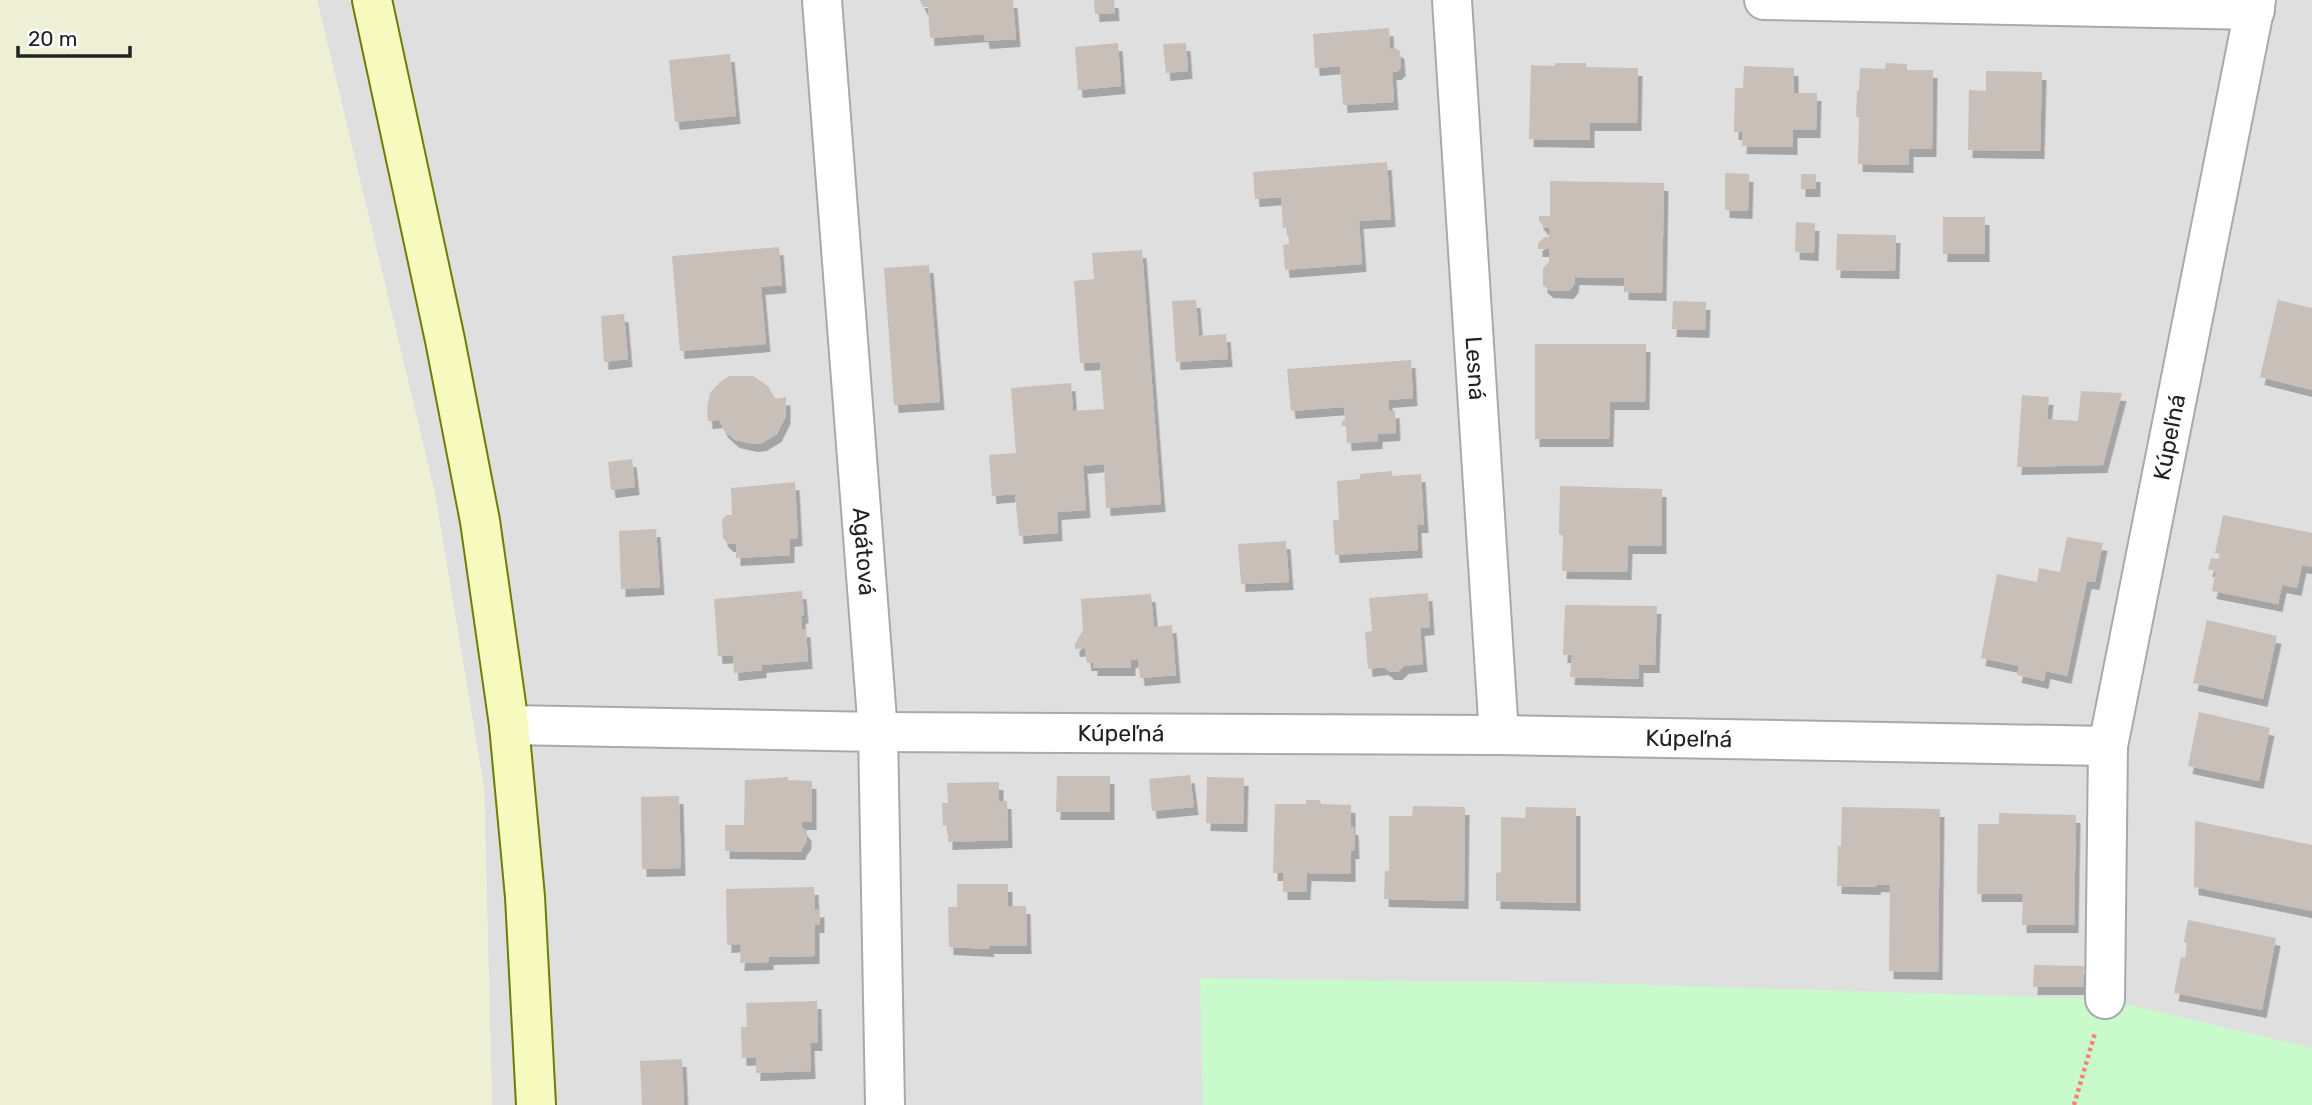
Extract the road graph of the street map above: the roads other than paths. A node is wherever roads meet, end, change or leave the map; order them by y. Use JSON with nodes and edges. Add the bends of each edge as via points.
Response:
{"nodes":[{"id":1,"x":372,"y":0,"type":"edge"},
{"id":2,"x":822,"y":0,"type":"edge"},
{"id":3,"x":1452,"y":0,"type":"edge"},
{"id":4,"x":1764,"y":0,"type":"edge"},
{"id":5,"x":2255,"y":5,"type":"edge"},
{"id":6,"x":509,"y":725,"type":"junction"},
{"id":7,"x":878,"y":732,"type":"junction"},
{"id":8,"x":1499,"y":735,"type":"junction"},
{"id":9,"x":2108,"y":746,"type":"junction"},
{"id":10,"x":2105,"y":999,"type":"road end"},
{"id":11,"x":536,"y":1105,"type":"edge"},
{"id":12,"x":885,"y":1105,"type":"edge"}],
"edges":[{"from":1,"to":6,"type":"street","via":[[480,521]]},
{"from":2,"to":7,"type":"street","name":"Agátová"},
{"from":3,"to":8,"type":"street","name":"Lesná"},
{"from":4,"to":5,"type":"street"},
{"from":5,"to":9,"type":"street","name":"Kúpeľná"},
{"from":6,"to":7,"type":"street","name":"Kúpeľná"},
{"from":6,"to":11,"type":"street","via":[[525,897]]},
{"from":7,"to":8,"type":"street","name":"Kúpeľná"},
{"from":7,"to":12,"type":"street","name":"Agátová"},
{"from":8,"to":9,"type":"street","name":"Kúpeľná"},
{"from":9,"to":10,"type":"street"}]}
